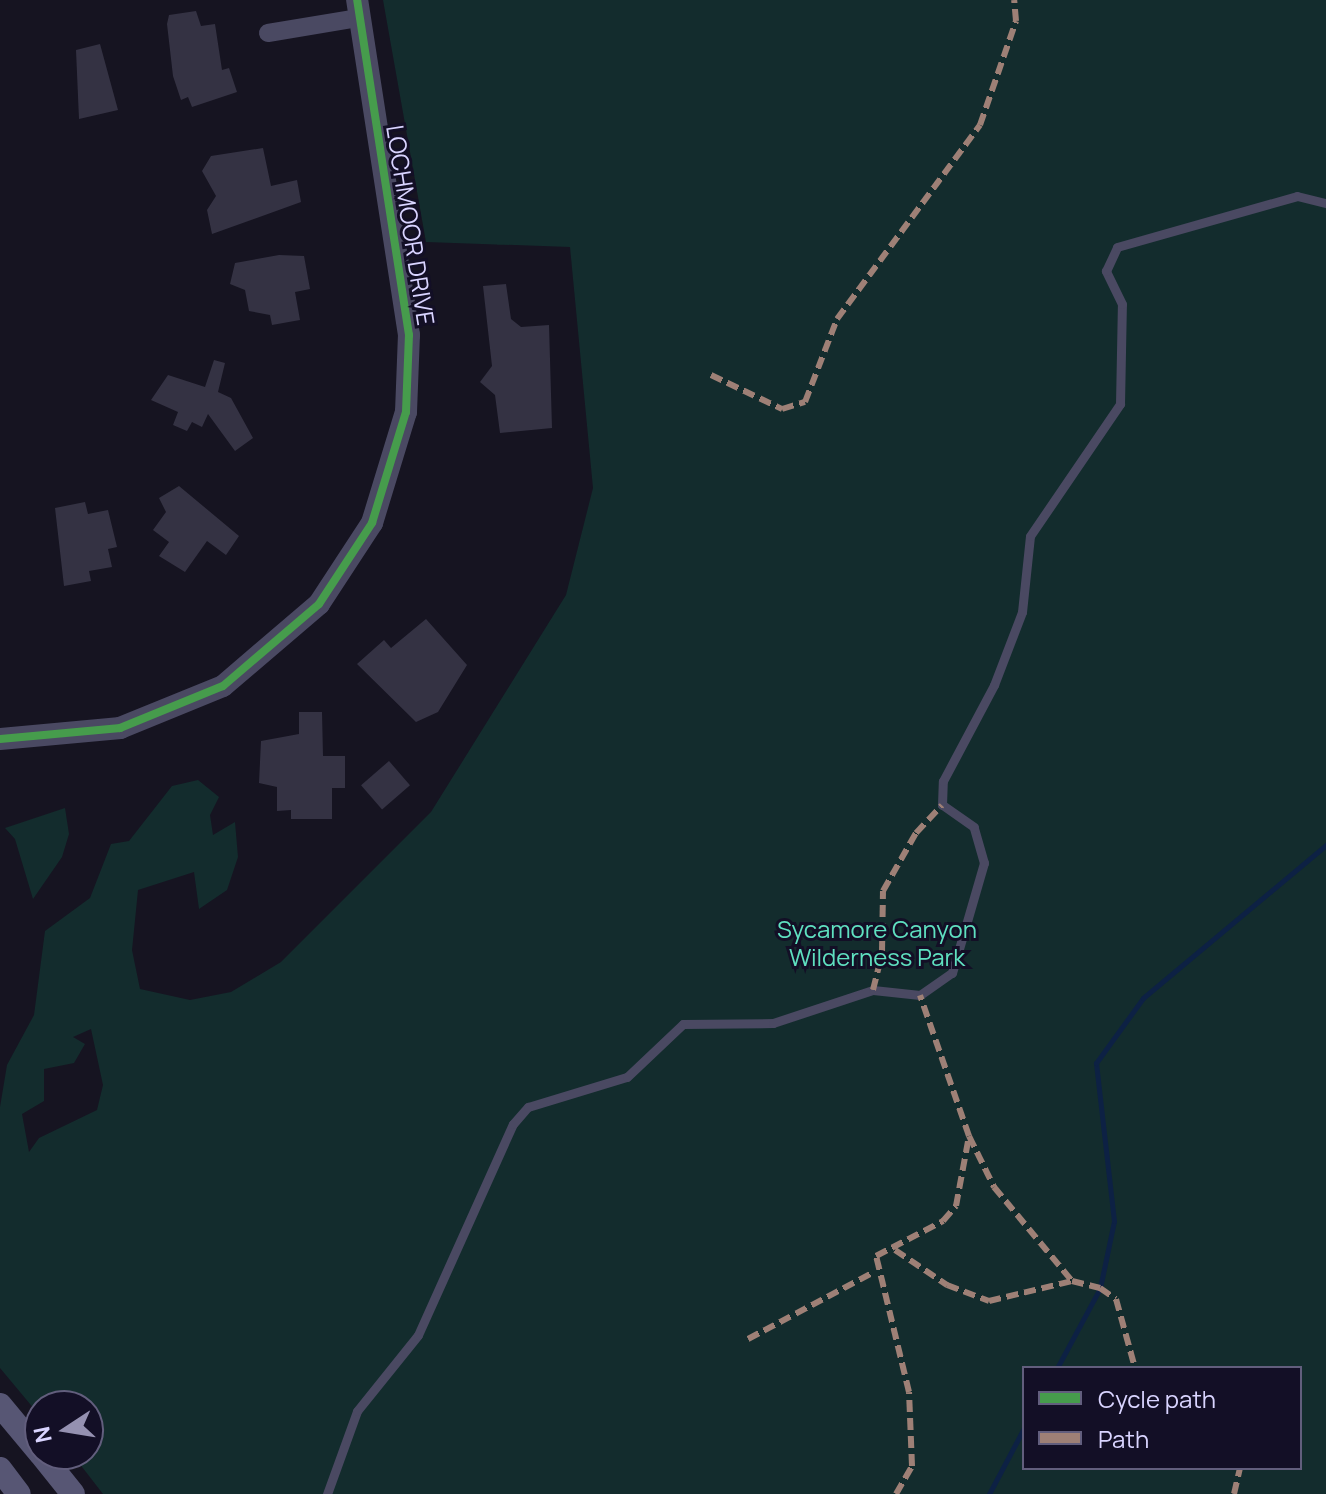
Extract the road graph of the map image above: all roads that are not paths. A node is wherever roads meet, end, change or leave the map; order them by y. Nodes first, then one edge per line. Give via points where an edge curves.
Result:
1 (358, 9) edge
2 (268, 33) dead end
3 (1326, 203) edge
4 (0, 739) edge
5 (0, 1405) edge
6 (24, 1434) edge
7 (0, 1469) edge
8 (53, 1470) edge
9 (19, 1494) edge
10 (73, 1494) edge
11 (327, 1494) edge

1 - 2 street
1 - 4 street, LOCHMOOR DRIVE via 409,335 406,412 372,523 310,613 223,686 120,728
3 - 11 lane via 1297,196 1117,247 1106,271 1122,304 1120,404 1030,536 1022,612 994,685 943,781 942,805 974,827 984,863 952,973 920,995 873,990 773,1023 683,1024 627,1077 528,1107 513,1124 418,1335 357,1411
5 - 6 main road
7 - 9 main road
8 - 10 main road

